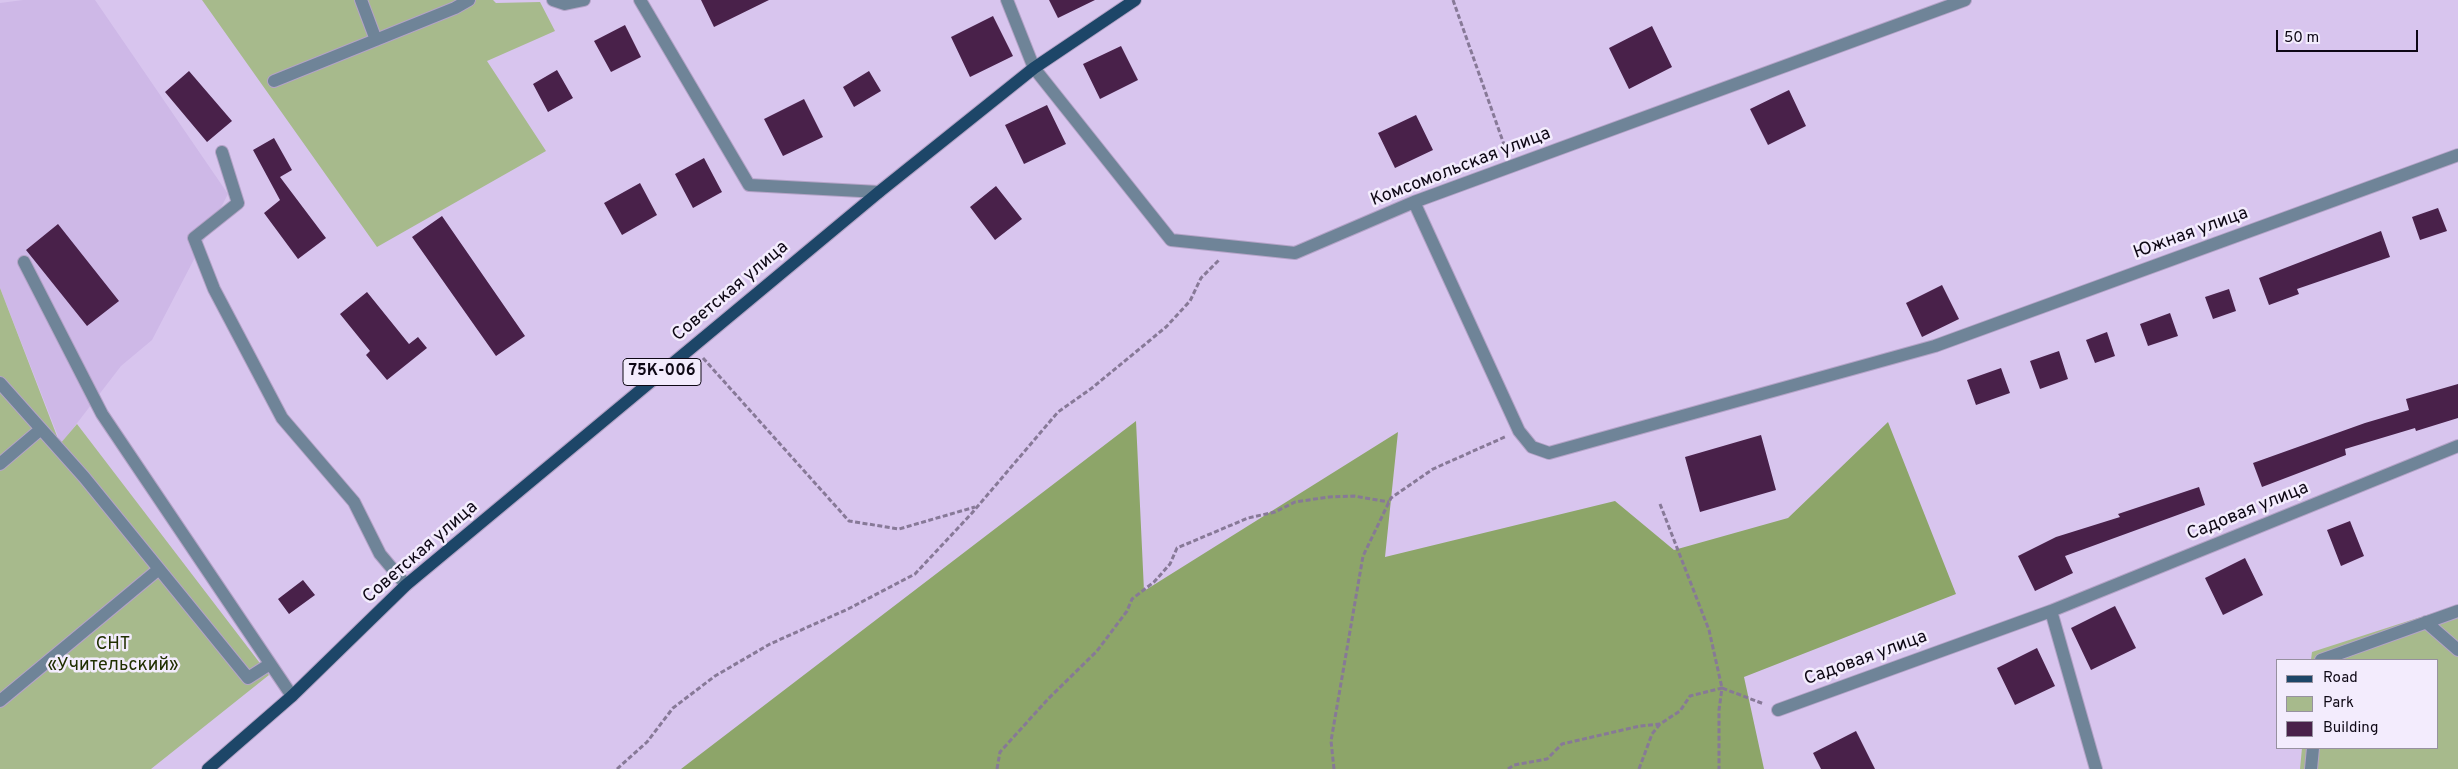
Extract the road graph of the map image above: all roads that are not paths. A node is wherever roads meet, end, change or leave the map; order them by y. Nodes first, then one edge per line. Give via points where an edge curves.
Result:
1 (361, 0) edge
2 (469, 0) edge
3 (553, 0) edge
4 (584, 0) edge
5 (640, 0) edge
6 (1006, 0) edge
7 (1135, 0) edge
8 (1965, 0) edge
9 (376, 40) junction
10 (1034, 68) junction
11 (274, 80) dead end
12 (222, 152) dead end
13 (2458, 155) edge
14 (879, 192) junction
15 (1414, 202) junction
16 (24, 262) dead end
17 (0, 382) edge
18 (41, 429) junction
19 (2458, 446) edge
20 (0, 464) edge
21 (159, 569) junction
22 (406, 585) junction
23 (2051, 611) junction
24 (2458, 611) edge
25 (2426, 622) junction
26 (2458, 650) edge
27 (2324, 659) edge
28 (270, 664) junction
29 (292, 696) junction
30 (0, 701) edge
31 (1778, 710) road end
32 (2313, 749) edge
33 (208, 769) edge
34 (2096, 769) edge
35 (2311, 769) edge

1 - 9 street
2 - 9 street
3 - 4 street via 566,4
5 - 14 street via 749,185
6 - 10 street, Комсомольская улица
7 - 10 main road, Советская улица / 75К-006
8 - 15 street, Комсомольская улица
9 - 11 street
10 - 14 main road, Советская улица / 75К-006
10 - 15 street, Комсомольская улица via 1171,240 1295,253
12 - 22 street via 238,203 194,238 214,289 282,418 354,502 380,554
13 - 15 street, Южная улица via 1935,346 1549,453 1532,447 1519,431
14 - 22 main road, Советская улица / 75К-006
16 - 28 street via 102,414
17 - 18 street
18 - 20 street
18 - 21 street
19 - 23 street, Садовая улица
21 - 28 street via 248,678
21 - 30 street
22 - 29 main road, Советская улица / 75К-006
23 - 31 street, Садовая улица
23 - 34 street
24 - 25 street
25 - 26 street
25 - 27 street
28 - 29 street
29 - 33 main road, Советская улица / 75К-006
32 - 35 street

